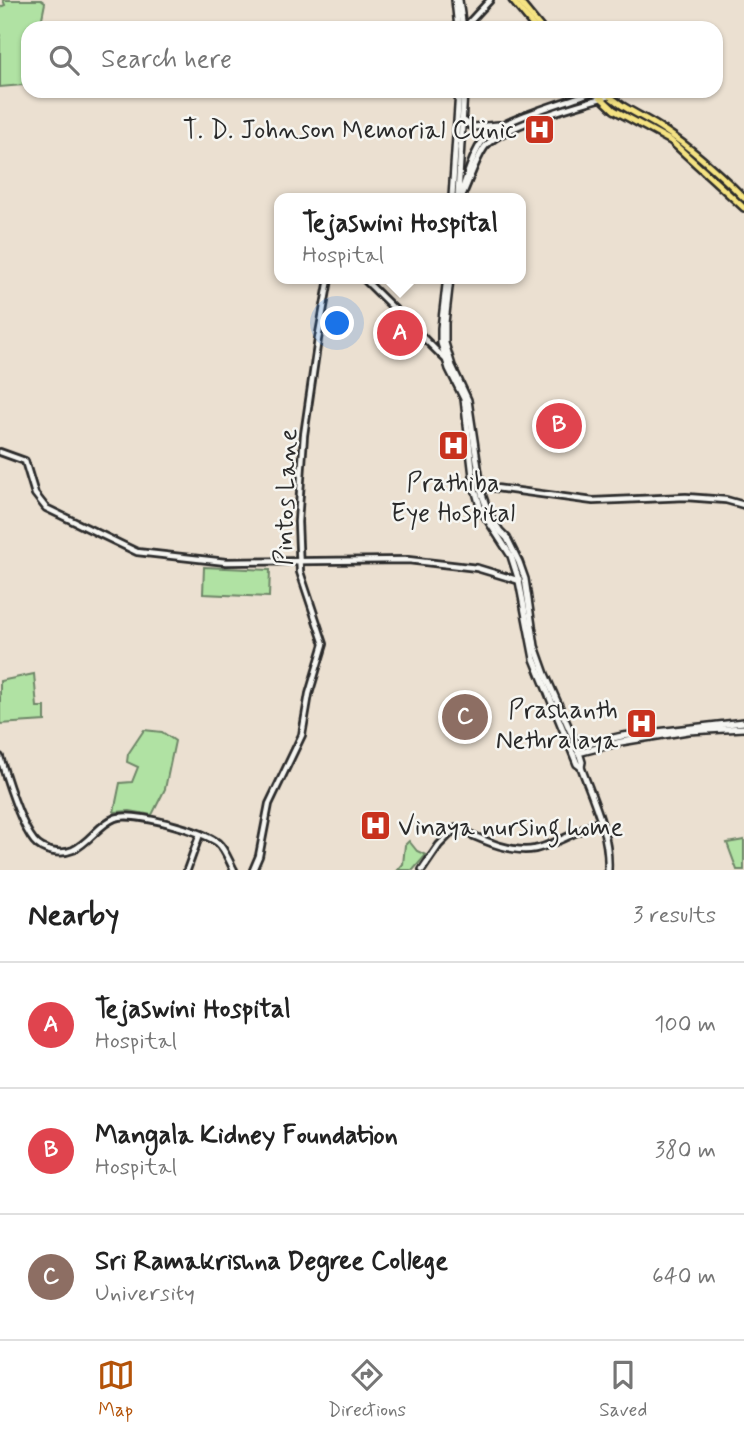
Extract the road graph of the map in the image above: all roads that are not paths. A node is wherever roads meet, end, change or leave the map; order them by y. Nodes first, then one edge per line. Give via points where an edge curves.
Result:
1 (457, 0) edge
2 (490, 0) edge
3 (512, 0) edge
4 (519, 0) edge
5 (461, 21) edge
6 (469, 21) edge
7 (529, 21) edge
8 (536, 21) edge
9 (462, 98) edge
10 (462, 98) edge
11 (578, 98) edge
12 (601, 98) joint
13 (613, 98) edge
14 (464, 121) junction
15 (504, 128) junction
16 (457, 193) edge
17 (457, 193) edge
18 (459, 193) edge
19 (744, 198) edge
20 (744, 208) edge
21 (328, 284) edge
22 (369, 284) edge
23 (448, 284) edge
24 (448, 359) junction
25 (0, 452) edge
26 (477, 485) junction
27 (744, 505) edge
28 (299, 561) junction
29 (522, 580) junction
30 (744, 722) edge
31 (744, 728) edge
32 (576, 750) junction
33 (0, 757) edge
34 (600, 821) junction
35 (200, 834) junction
36 (421, 868) edge
37 (187, 870) edge
38 (234, 870) edge
39 (253, 870) edge
40 (608, 870) edge

1 - 5 main road
2 - 6 street
3 - 7 main road
4 - 8 main road
9 - 14 main road
10 - 16 main road
11 - 15 street
12 - 15 street
12 - 20 main road via 671,141
13 - 19 main road via 665,130
14 - 15 main road via 477,128
14 - 17 main road
15 - 18 street via 489,134 480,146
21 - 28 street, Pintos Lane via 304,435
22 - 24 street
23 - 24 main road via 441,328 441,344
24 - 26 main road via 464,399
25 - 28 street via 25,461 35,494 46,508 138,552 226,562
26 - 27 street via 593,501 686,497
26 - 29 main road via 481,510
28 - 29 street via 408,560
28 - 39 street, Pintos Lane via 324,644 302,735 269,804
29 - 32 main road via 535,646
29 - 32 main road via 541,682
30 - 32 main road via 597,741
31 - 32 main road
32 - 34 main road
33 - 35 street via 34,841 54,852 70,851 109,821 128,815
34 - 36 street via 536,848 520,850 456,828
34 - 40 main road
35 - 37 street
35 - 38 street via 220,845

